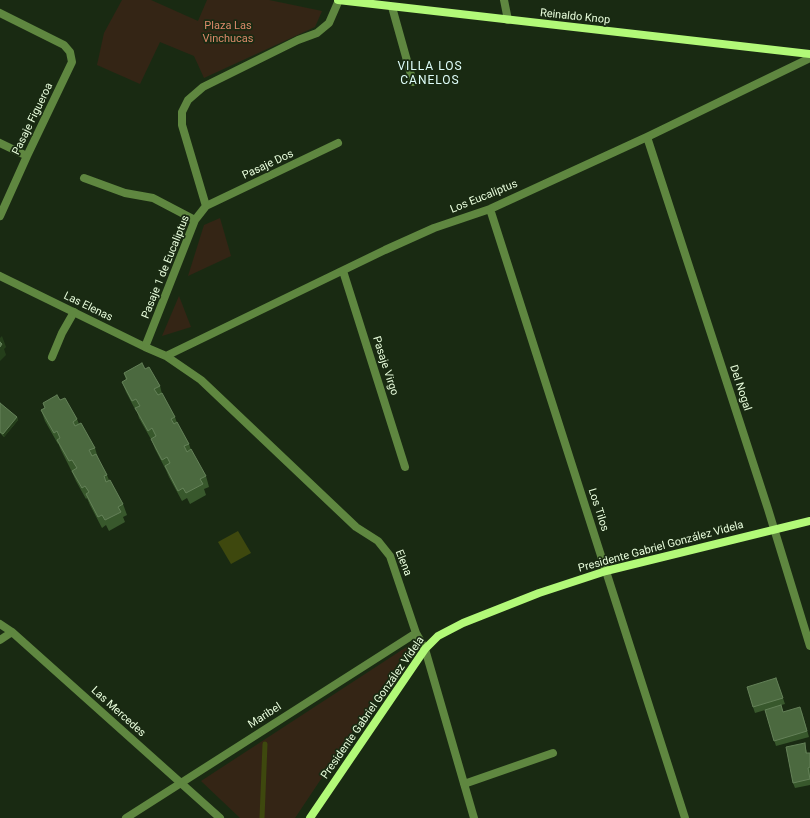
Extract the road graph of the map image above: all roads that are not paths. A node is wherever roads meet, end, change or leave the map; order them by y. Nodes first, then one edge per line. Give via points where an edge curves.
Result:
1 (339, 0) edge
2 (504, 0) edge
3 (397, 5) edge
4 (0, 13) edge
5 (508, 20) junction
6 (810, 54) edge
7 (810, 58) edge
8 (413, 82) dead end
9 (647, 137) junction
10 (0, 143) edge
11 (338, 143) dead end
12 (27, 156) junction
13 (84, 178) dead end
14 (206, 206) junction
15 (490, 208) junction
16 (0, 216) edge
17 (196, 220) junction
18 (343, 271) junction
19 (0, 276) edge
20 (74, 312) junction
21 (145, 347) junction
22 (166, 356) junction
23 (52, 357) dead end
24 (405, 467) dead end
25 (810, 521) edge
26 (774, 530) junction
27 (606, 571) junction
28 (0, 624) edge
29 (12, 632) junction
30 (416, 633) junction
31 (0, 640) edge
32 (810, 646) edge
33 (425, 649) junction
34 (553, 753) dead end
35 (181, 783) junction
36 (464, 784) junction
37 (126, 818) edge
38 (220, 818) edge
39 (310, 818) edge
40 (474, 818) edge
41 (685, 818) edge

1 - 3 main road, Reinaldo Knop
1 - 14 street via 329,23 317,33 203,87 188,100 182,112 182,125
2 - 5 street
3 - 5 main road, Reinaldo Knop
3 - 8 street
4 - 12 street, Pasaje Figueroa via 64,45 70,52 72,62
5 - 6 main road, Reinaldo Knop
7 - 9 street, Los Eucaliptus
9 - 15 street, Los Eucaliptus
9 - 26 street, Del Nogal
10 - 12 street
11 - 14 street, Pasaje Dos
12 - 16 street, Pasaje Figueroa
13 - 17 street via 125,193 153,198
14 - 17 street, Pasaje 1 de Eucaliptus
15 - 18 street, Los Eucaliptus via 434,228
15 - 27 street, Los Tilos
17 - 21 street, Pasaje 1 de Eucaliptus
18 - 22 street, Los Eucaliptus
18 - 24 street, Pasaje Virgo
19 - 20 street, Las Elenas
20 - 21 street, Las Elenas
20 - 23 street
21 - 22 street, Las Elenas
22 - 30 street, Elena via 201,380 356,527 378,541 390,556
25 - 26 main road, Presidente Gabriel González Videla
26 - 27 main road, Presidente Gabriel González Videla
26 - 32 street, Del Nogal
27 - 33 main road, Presidente Gabriel González Videla via 463,623 438,636
27 - 41 street, Los Tilos
28 - 29 street, Las Mercedes
29 - 31 street
29 - 35 street, Las Mercedes
30 - 33 street, Elena
30 - 35 street, Maribel
33 - 36 street, Elena
33 - 39 main road, Presidente Gabriel González Videla
34 - 36 street
35 - 37 street, Maribel
35 - 38 street, Las Mercedes
36 - 40 street, Elena

